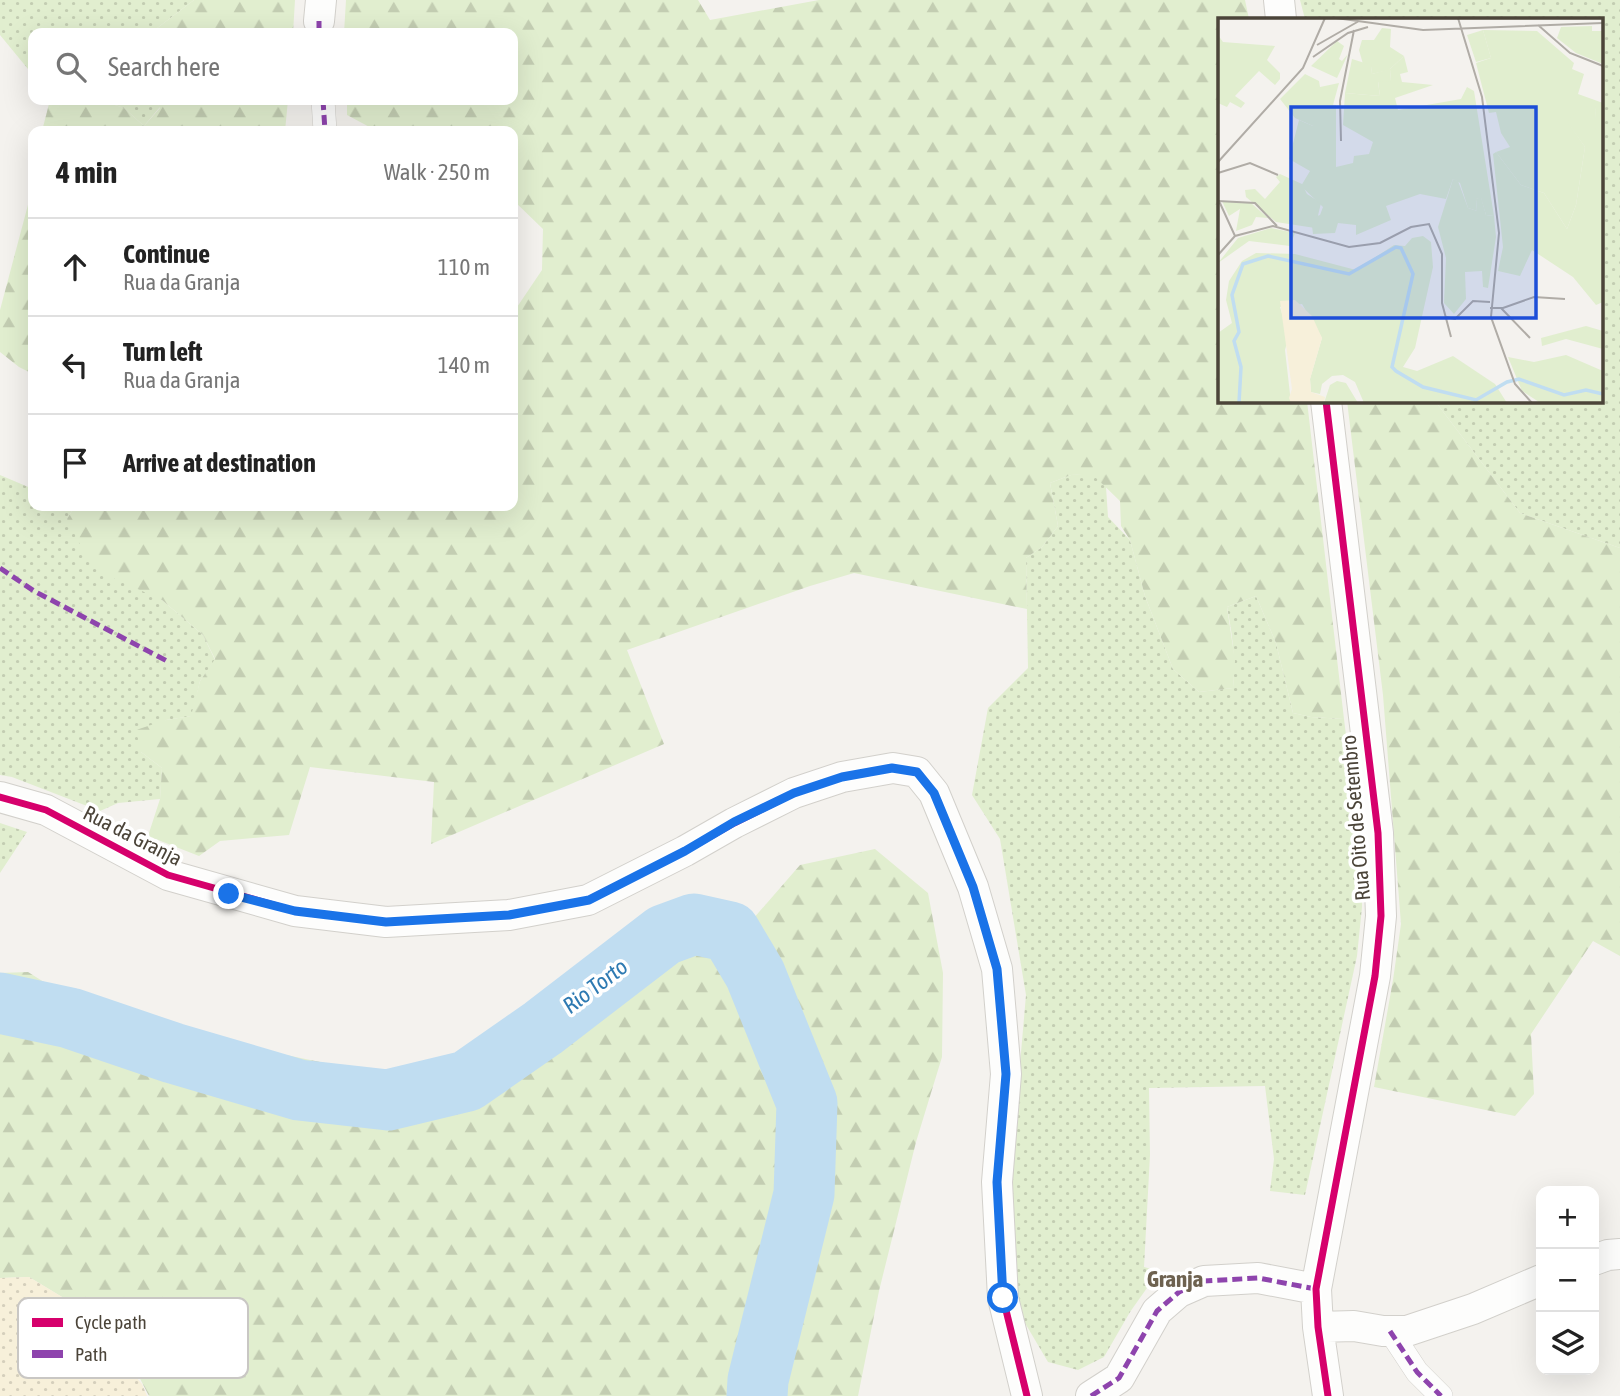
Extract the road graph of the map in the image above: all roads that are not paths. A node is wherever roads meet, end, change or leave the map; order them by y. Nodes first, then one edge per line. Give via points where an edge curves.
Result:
1 (1279, 0) edge
2 (1281, 18) edge
3 (323, 105) edge
4 (325, 126) edge
5 (1326, 402) edge
6 (0, 797) edge
7 (1620, 1254) edge
8 (1599, 1258) edge
9 (1536, 1282) edge
10 (1316, 1289) junction
11 (1318, 1327) junction
12 (1390, 1331) junction
13 (1031, 1394) edge
14 (1091, 1396) edge
15 (1328, 1396) edge
16 (1441, 1396) edge

1 - 2 street
3 - 4 street
5 - 10 street, Rua Oito de Setembro via 1378,833 1381,916 1375,976
6 - 13 street, Rua da Granja via 46,810 168,875 295,911 386,922 509,915 589,900 794,793 842,777 892,768 917,772 934,793 973,887 997,969 1006,1074 997,1182 1003,1298
7 - 8 street
9 - 12 street via 1473,1309 1407,1331
10 - 11 street, Rua Oito de Setembro
10 - 14 street via 1258,1278 1204,1281 1179,1292 1157,1311 1119,1378
11 - 12 street
11 - 15 street, Rua Oito de Setembro
12 - 16 street via 1417,1372

